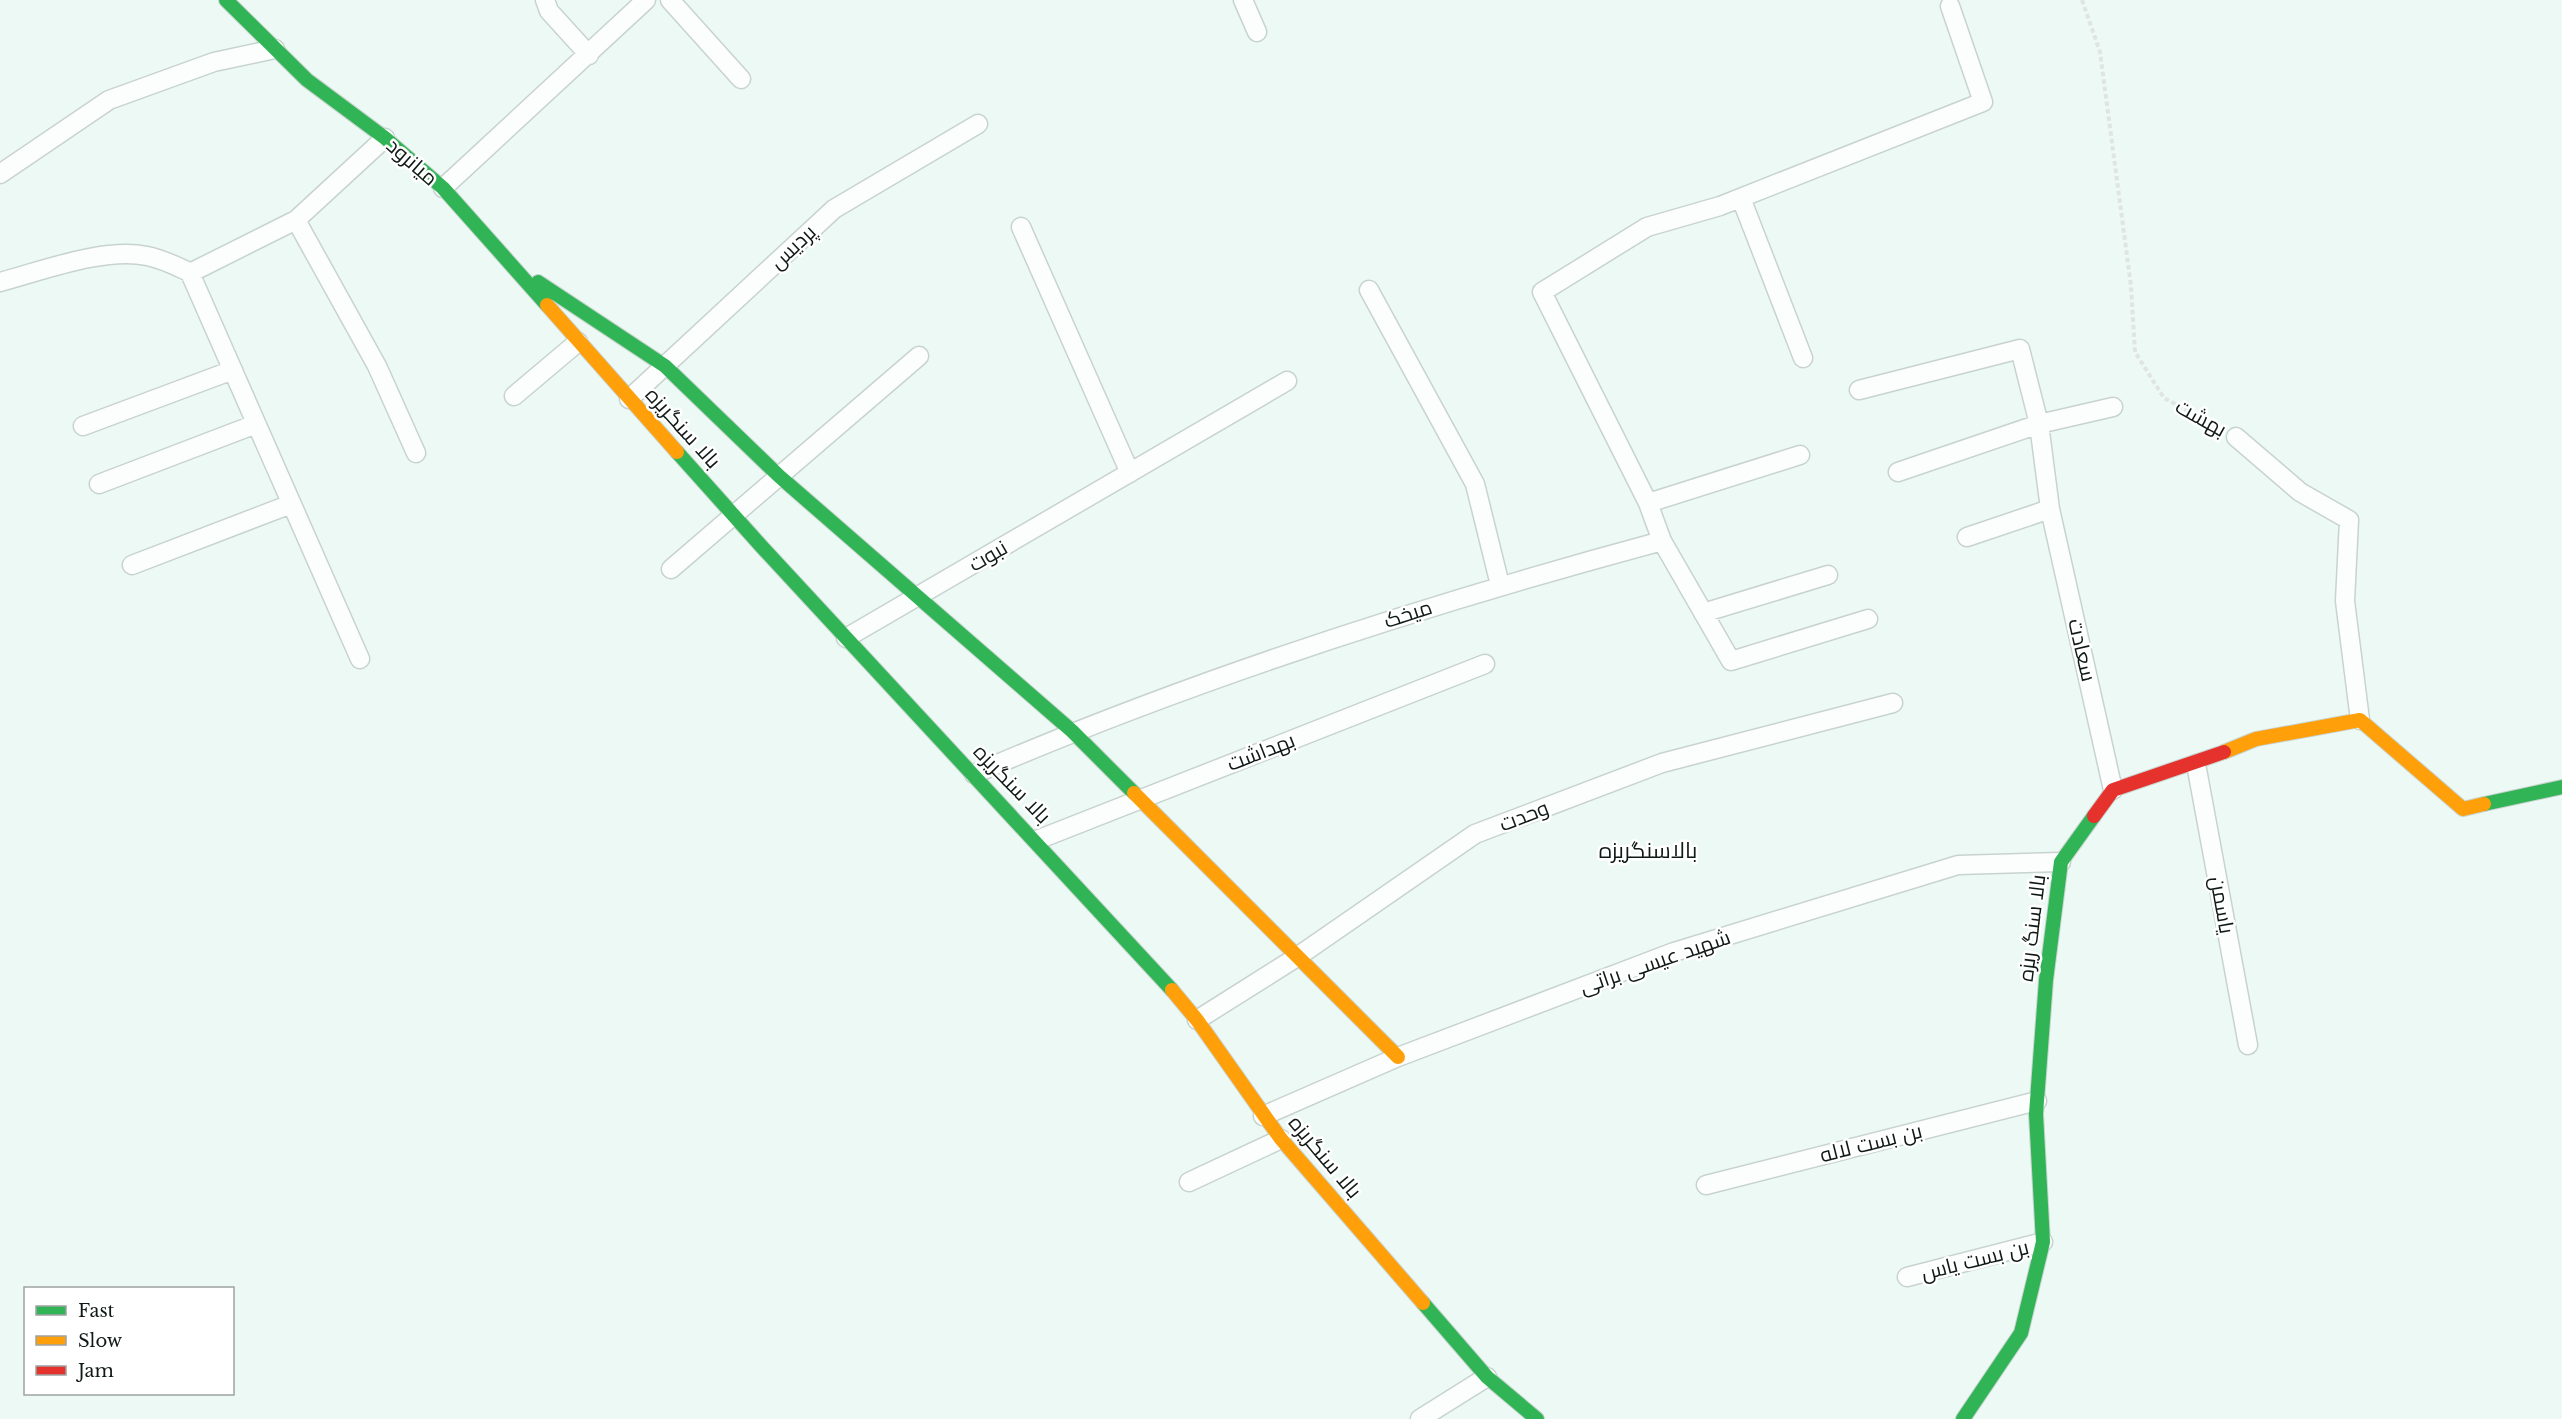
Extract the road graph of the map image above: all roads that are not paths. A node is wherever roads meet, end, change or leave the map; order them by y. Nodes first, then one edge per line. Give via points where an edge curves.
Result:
1 (226, 0) edge
2 (545, 0) edge
3 (670, 0) edge
4 (1243, 0) edge
5 (644, 1) edge
6 (1950, 6) dead end
7 (1257, 32) dead end
8 (275, 49) junction
9 (589, 56) junction
10 (741, 79) dead end
11 (978, 124) dead end
12 (385, 138) junction
13 (0, 174) edge
14 (443, 188) junction
15 (1741, 198) junction
16 (296, 220) junction
17 (1021, 227) dead end
18 (511, 264) junction
19 (191, 273) junction
20 (0, 282) edge
21 (1369, 290) dead end
22 (578, 342) junction
23 (919, 356) dead end
24 (1803, 358) dead end
25 (665, 366) junction
26 (233, 370) junction
27 (1287, 381) dead end
28 (1858, 390) dead end
29 (514, 396) dead end
30 (629, 399) junction
31 (2113, 407) dead end
32 (256, 424) junction
33 (2039, 424) junction
34 (83, 426) dead end
35 (2236, 437) road end
36 (416, 453) dead end
37 (1800, 455) dead end
38 (1898, 472) dead end
39 (1130, 473) junction
40 (779, 476) junction
41 (99, 484) dead end
42 (1648, 503) junction
43 (291, 504) junction
44 (2050, 509) junction
45 (733, 515) junction
46 (1966, 537) dead end
47 (1662, 541) junction
48 (132, 565) dead end
49 (671, 569) dead end
50 (1828, 575) dead end
51 (1500, 585) junction
52 (916, 597) junction
53 (1703, 613) junction
54 (1868, 619) dead end
55 (846, 638) junction
56 (360, 659) dead end
57 (1485, 664) dead end
58 (1893, 703) dead end
59 (2360, 720) junction
60 (1072, 731) junction
61 (2196, 764) junction
62 (974, 774) junction
63 (2562, 787) edge
64 (2113, 790) junction
65 (1141, 799) junction
66 (1037, 840) junction
67 (2061, 862) junction
68 (1297, 957) junction
69 (1197, 1020) junction
70 (2248, 1045) dead end
71 (1398, 1057) junction
72 (2037, 1101) junction
73 (1263, 1116) junction
74 (1281, 1139) junction
75 (1188, 1182) dead end
76 (1706, 1185) dead end
77 (2043, 1242) junction
78 (1907, 1277) dead end
79 (1487, 1377) junction
80 (1420, 1419) edge
81 (1537, 1419) edge
82 (1963, 1419) edge

1 - 8 street, میانرود
2 - 9 street via 549,11
3 - 10 street
4 - 7 street
5 - 9 street, میانرود
6 - 15 street via 1983,102
8 - 12 street, میانرود via 306,80
8 - 13 street via 214,62 109,100
9 - 14 street, میانرود
11 - 25 street, پردیس via 834,209
12 - 14 street, میانرود
12 - 16 street
14 - 18 street, بالا سنگریزه
15 - 24 street
15 - 42 street via 1647,226 1542,291
16 - 19 street
16 - 36 street via 377,366
17 - 39 street
18 - 22 street, بالا سنگریزه
18 - 25 street
19 - 20 street via 145,255 122,255
19 - 26 street
21 - 51 street via 1475,484
22 - 29 street
22 - 30 street, بالا سنگریزه
23 - 40 street
25 - 30 street, پردیس
25 - 40 street
26 - 32 street
26 - 34 street
27 - 39 street, نبوت
28 - 33 street, سعادت via 2020,349
30 - 45 street, بالا سنگریزه
31 - 33 street
32 - 41 street
32 - 43 street
33 - 38 street
33 - 44 street, سعادت
35 - 59 street, بهشت via 2300,492 2349,520 2345,601
37 - 42 street
39 - 52 street, نبوت
40 - 45 street
40 - 52 street
42 - 47 street
43 - 48 street
43 - 56 street
44 - 46 street
44 - 64 street, سعادت
45 - 49 street
45 - 55 street, بالا سنگریزه
47 - 51 street, میخک
47 - 53 street
50 - 53 street
51 - 60 street, میخک via 1279,656
52 - 55 street, نبوت
52 - 60 street
53 - 54 street via 1731,661
55 - 62 street, بالا سنگریزه
57 - 65 street, بهداشت
58 - 68 street, وحدت via 1662,763 1475,834
59 - 61 street via 2256,739
59 - 63 street via 2463,809
60 - 62 street, میخک
60 - 65 street
61 - 64 street
61 - 70 street, یاسمن
62 - 66 street, بالا سنگریزه
64 - 67 street, بالا سنگ ریزه
65 - 66 street, بهداشت
65 - 68 street
66 - 69 street, بالا سنگریزه
67 - 71 street, شهید عیسی براتی via 1958,865 1674,952
67 - 72 street, بالا سنگ ریزه via 2046,980
68 - 69 street, وحدت
68 - 71 street
69 - 73 street, بالا سنگریزه
71 - 73 street, شهید عیسی براتی
72 - 76 street, بن بست لاله
72 - 77 street, بالا سنگ ریزه
73 - 74 street, بالا سنگریزه
74 - 75 street
74 - 79 street, بالا سنگریزه
77 - 78 street, بن بست یاس
77 - 82 street, بالا سنگ ریزه via 2021,1333
79 - 80 street
79 - 81 street, بالا سنگریزه

